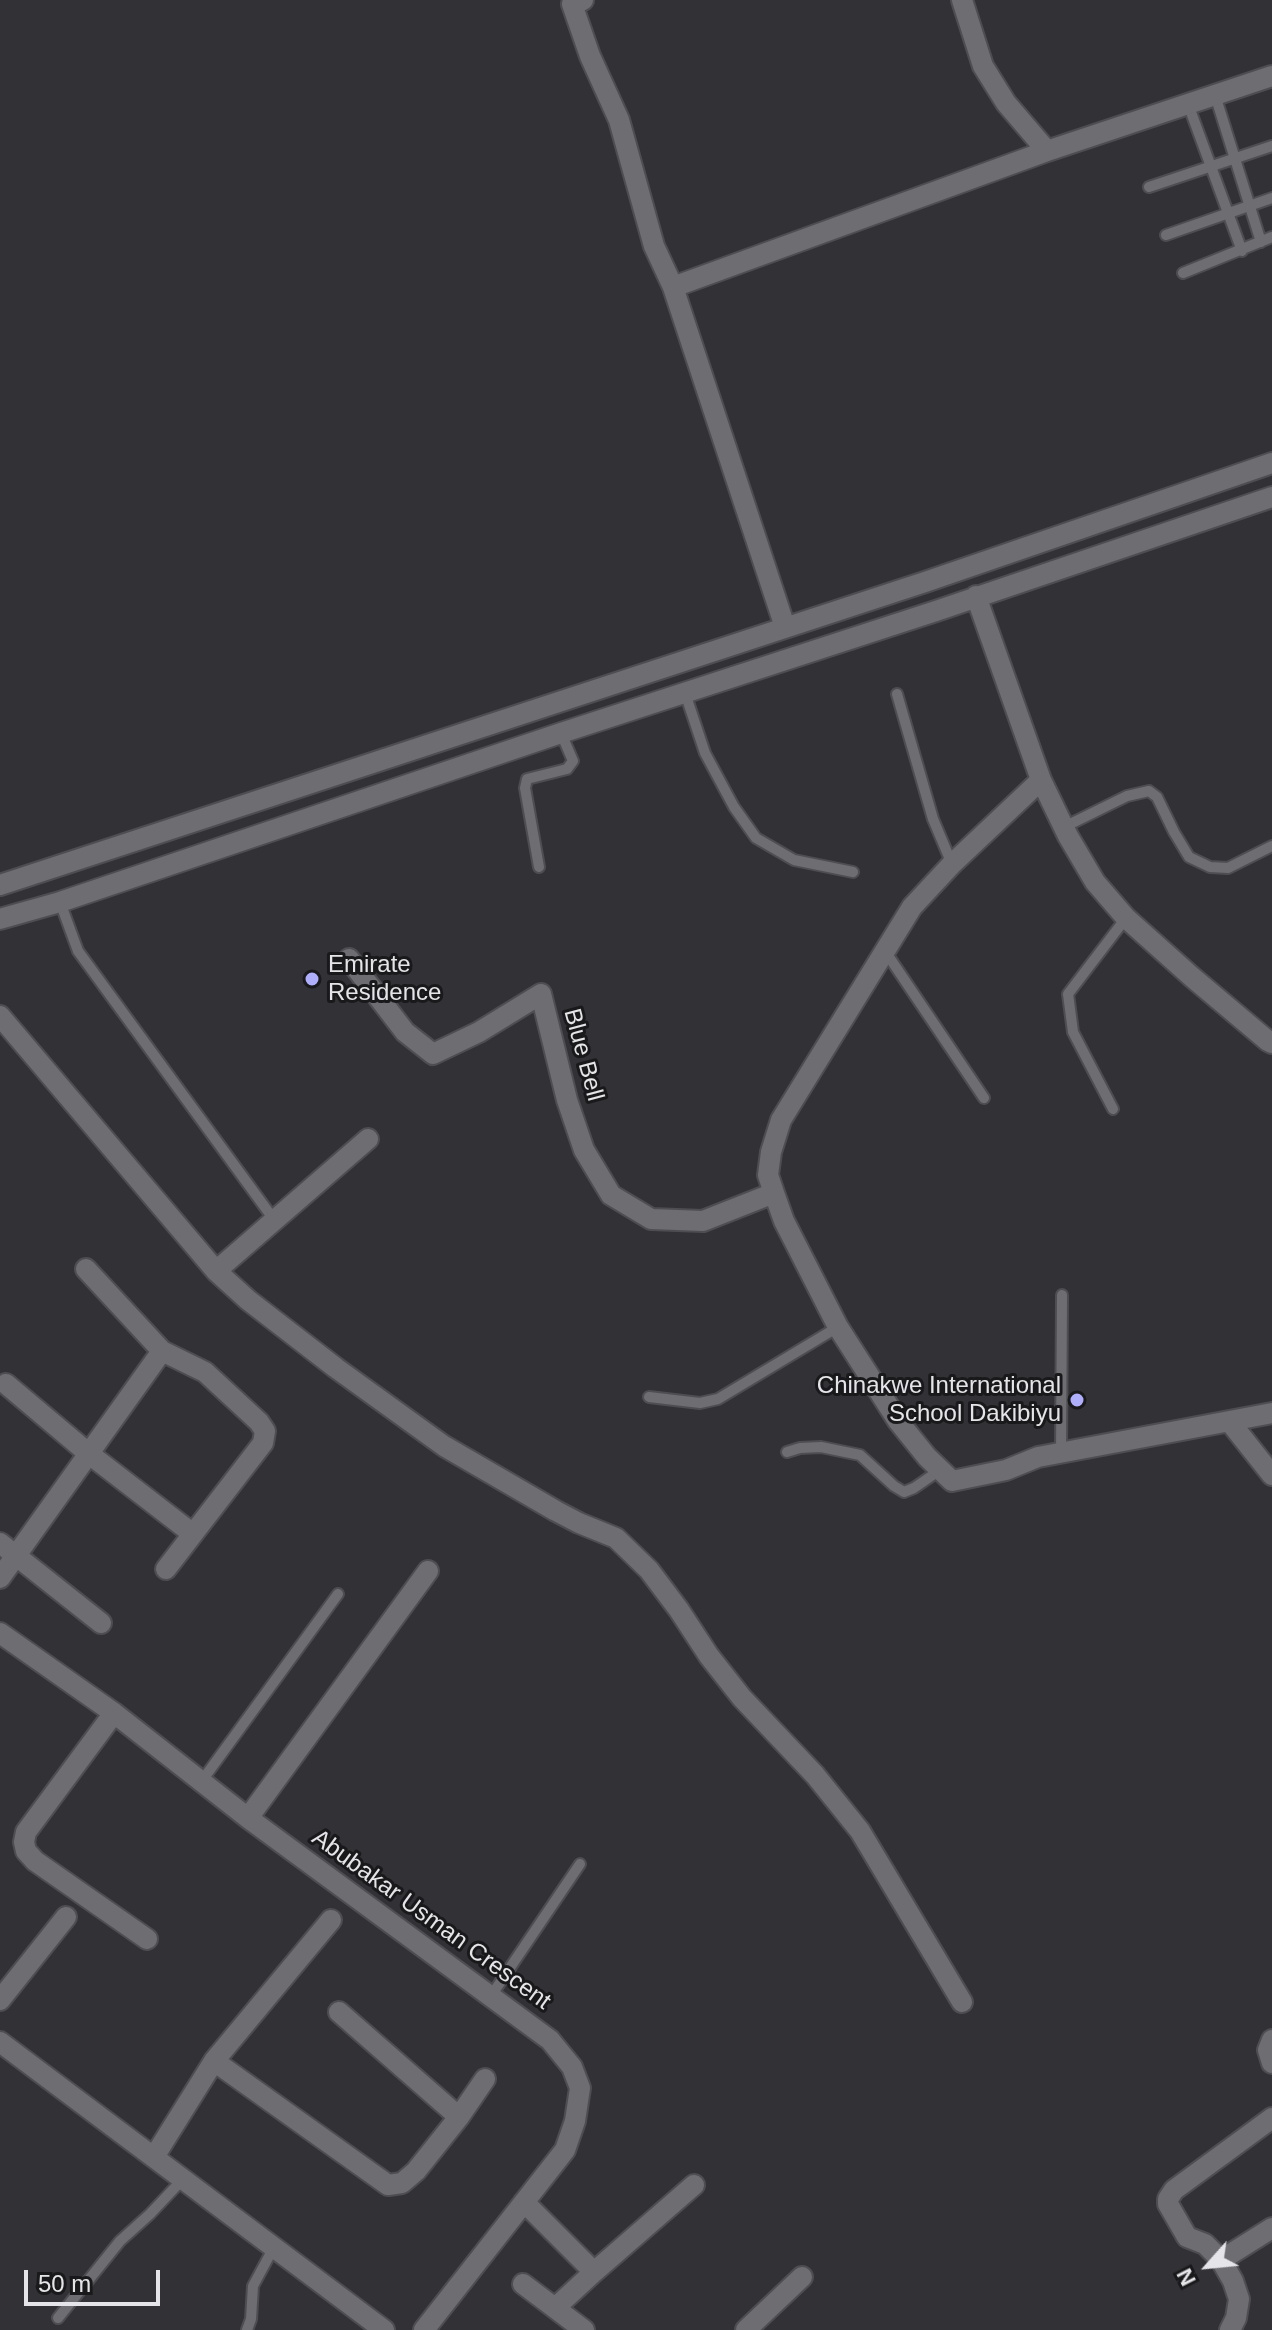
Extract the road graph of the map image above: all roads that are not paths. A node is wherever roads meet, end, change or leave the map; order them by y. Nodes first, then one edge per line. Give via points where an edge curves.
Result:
1 (962, 0) edge
2 (575, 1) edge
3 (1272, 76) edge
4 (1215, 95) junction
5 (1188, 104) junction
6 (1272, 146) edge
7 (1047, 151) junction
8 (1235, 159) junction
9 (1211, 166) junction
10 (1149, 187) dead end
11 (1272, 198) edge
12 (1250, 207) junction
13 (1229, 213) junction
14 (1166, 235) dead end
15 (1267, 239) edge
16 (1242, 251) junction
17 (1183, 273) dead end
18 (673, 287) junction
19 (1272, 463) edge
20 (1272, 497) edge
21 (925, 582) junction
22 (976, 596) junction
23 (936, 611) junction
24 (785, 627) junction
25 (685, 693) junction
26 (897, 694) dead end
27 (561, 733) junction
28 (1041, 780) junction
29 (1064, 827) junction
30 (1272, 846) edge
31 (952, 864) junction
32 (539, 867) dead end
33 (853, 872) dead end
34 (0, 885) edge
35 (60, 902) junction
36 (1126, 918) junction
37 (0, 919) edge
38 (885, 951) junction
39 (349, 959) dead end
40 (0, 1016) edge
41 (1272, 1043) edge
42 (984, 1098) dead end
43 (1113, 1109) dead end
44 (368, 1139) dead end
45 (774, 1193) junction
46 (275, 1221) junction
47 (86, 1269) dead end
48 (216, 1271) junction
49 (1062, 1295) dead end
50 (838, 1327) junction
51 (162, 1351) junction
52 (6, 1384) dead end
53 (649, 1397) dead end
54 (1272, 1413) edge
55 (1230, 1422) junction
56 (787, 1452) dead end
57 (88, 1453) junction
58 (1061, 1453) junction
59 (940, 1470) junction
60 (1272, 1475) edge
61 (193, 1534) junction
62 (8, 1550) edge
63 (166, 1569) dead end
64 (428, 1571) dead end
65 (0, 1578) edge
66 (338, 1594) dead end
67 (101, 1623) dead end
68 (0, 1633) edge
69 (114, 1713) junction
70 (201, 1782) junction
71 (248, 1818) junction
72 (580, 1864) dead end
73 (66, 1917) dead end
74 (331, 1920) dead end
75 (147, 1939) dead end
76 (491, 1996) junction
77 (0, 2000) edge
78 (962, 2002) dead end
79 (339, 2012) dead end
80 (1272, 2040) edge
81 (0, 2044) edge
82 (214, 2061) junction
83 (1272, 2063) edge
84 (485, 2079) dead end
85 (459, 2117) junction
86 (1272, 2118) edge
87 (154, 2157) junction
88 (183, 2179) junction
89 (694, 2185) dead end
90 (524, 2202) junction
91 (1272, 2228) edge
92 (274, 2247) junction
93 (1221, 2260) junction
94 (594, 2272) junction
95 (802, 2277) dead end
96 (523, 2284) dead end
97 (555, 2308) junction
98 (58, 2318) dead end
99 (247, 2330) edge
100 (384, 2330) edge
101 (424, 2330) edge
102 (584, 2330) edge
103 (746, 2330) edge
104 (1230, 2330) edge

1 - 7 street via 983,66
2 - 18 street via 590,56 619,120 654,246
3 - 4 street
4 - 5 street
4 - 8 lane
5 - 7 street
5 - 9 lane
6 - 8 lane
7 - 18 street
8 - 9 lane
8 - 12 lane
9 - 10 lane
9 - 13 lane
11 - 12 lane
12 - 13 lane
12 - 15 lane
13 - 14 lane
13 - 16 lane
15 - 16 lane
16 - 17 lane
18 - 24 street
19 - 21 street
20 - 22 street
21 - 23 street
21 - 24 street
22 - 23 street
22 - 28 street
23 - 25 street
24 - 34 street
25 - 27 street
25 - 33 lane via 705,753 756,838 794,860
26 - 31 lane via 933,819
27 - 32 lane via 573,761 567,769 527,779 525,788
27 - 35 street
28 - 29 street
28 - 31 street
29 - 30 lane via 1149,791 1189,857 1210,867 1228,868
29 - 36 street via 1095,882
31 - 38 street via 912,907
35 - 37 street
35 - 46 lane via 78,951
36 - 41 street
36 - 43 lane via 1068,994 1073,1032
38 - 42 lane
38 - 45 street via 781,1120 768,1175
39 - 45 street, Blue Bell via 405,1032 433,1054 541,994 584,1150 611,1195 651,1219 703,1221
40 - 48 street
44 - 46 street
45 - 50 street
46 - 48 street
47 - 51 street
48 - 78 street via 444,1446 579,1523 616,1538 649,1570 742,1698 860,1831
49 - 58 lane
50 - 53 lane via 718,1399 700,1403
50 - 59 street via 898,1421
51 - 57 street
51 - 61 street via 205,1372 265,1431 263,1443
52 - 57 street
54 - 55 street
55 - 58 street
55 - 60 street
56 - 59 lane via 821,1447 860,1455 904,1492
57 - 61 street
57 - 62 street
58 - 59 street via 952,1481
61 - 63 street
62 - 65 street
62 - 67 street
64 - 71 street
66 - 70 lane
68 - 69 street, Abubakar Usman Crescent
69 - 70 street, Abubakar Usman Crescent
69 - 75 street via 26,1832 24,1842 35,1861
70 - 71 street, Abubakar Usman Crescent
71 - 76 street, Abubakar Usman Crescent
72 - 76 lane
73 - 77 street
74 - 82 street
76 - 90 street, Abubakar Usman Crescent via 550,2040 572,2067 580,2088 565,2150
79 - 85 street
80 - 83 street
81 - 87 street
82 - 85 street via 388,2185 402,2183 416,2171
82 - 87 street
84 - 85 street
86 - 93 street via 1168,2199 1187,2237 1205,2244
87 - 88 street
88 - 92 street
88 - 98 lane via 120,2241
89 - 94 street
90 - 94 street
90 - 101 street, Abubakar Usman Crescent
91 - 93 street
92 - 99 lane via 253,2286
92 - 100 street
93 - 104 street via 1239,2299
94 - 97 street
95 - 103 street
96 - 97 street
97 - 102 street

